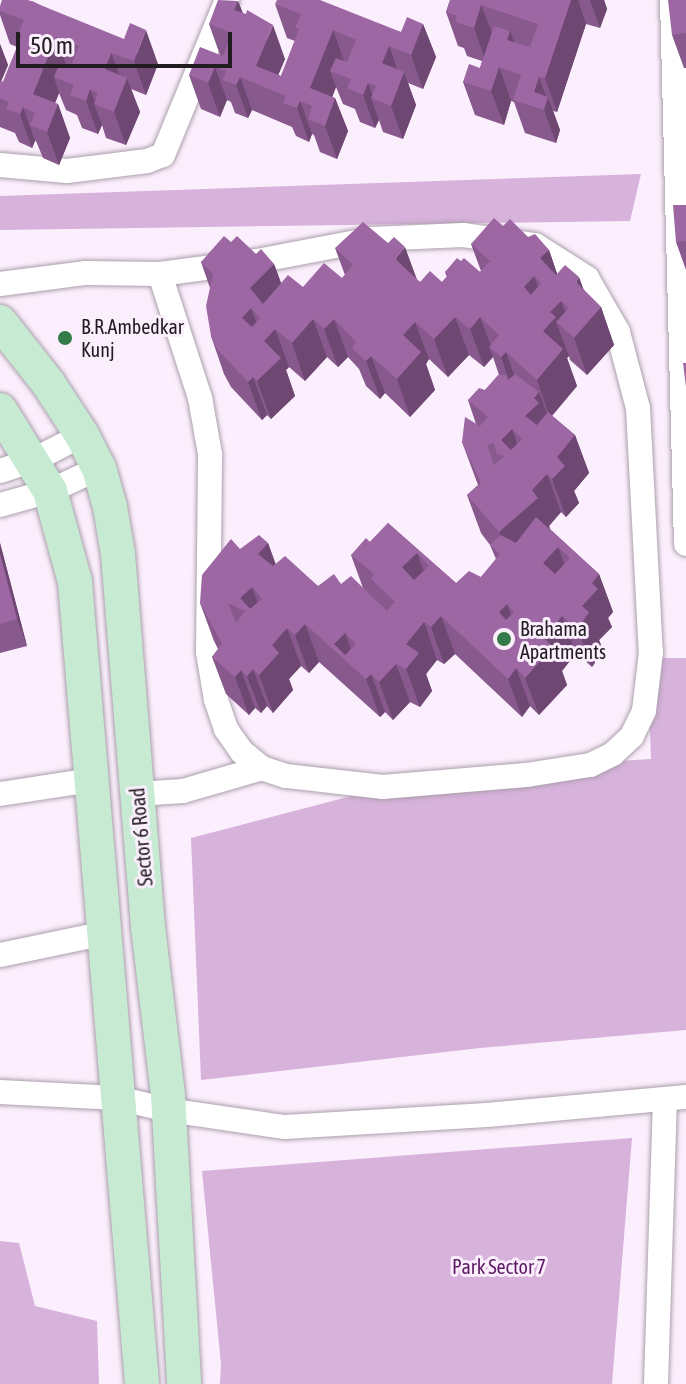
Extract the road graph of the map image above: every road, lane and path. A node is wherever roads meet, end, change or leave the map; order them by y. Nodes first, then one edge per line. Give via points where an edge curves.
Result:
1 (227, 0) edge
2 (672, 0) edge
3 (0, 165) edge
4 (160, 274) junction
5 (0, 284) edge
6 (0, 322) edge
7 (0, 410) edge
8 (82, 435) junction
9 (34, 460) junction
10 (99, 468) junction
11 (0, 471) edge
12 (50, 491) junction
13 (0, 505) edge
14 (686, 544) edge
15 (262, 768) junction
16 (91, 780) junction
17 (0, 794) edge
18 (137, 794) junction
19 (105, 933) junction
20 (0, 955) edge
21 (0, 1092) edge
22 (117, 1098) junction
23 (676, 1099) edge
24 (168, 1110) junction
25 (142, 1384) edge
26 (184, 1384) edge
27 (656, 1384) edge

1 - 3 street via 163,155 67,171
2 - 14 street
4 - 5 street via 86,273
4 - 15 street via 200,398 210,454 208,638 216,700 226,729
4 - 15 street via 372,239 463,235 535,245 587,278 618,332 638,408 651,652 644,711 632,736 613,754 590,765 526,775 383,787 319,781
6 - 8 street, Sector 6 Road
7 - 9 street
8 - 9 street
8 - 10 street, Sector 6 Road
9 - 11 street
9 - 12 street
10 - 12 street
10 - 18 street, Sector 6 Road via 118,554
12 - 13 street
12 - 16 street via 75,582
15 - 18 street via 183,791
16 - 17 street
16 - 19 street
18 - 24 street, Sector 6 Road
19 - 20 street
19 - 22 street
21 - 22 street
22 - 24 street
22 - 25 street
23 - 24 street via 285,1127
23 - 27 street
24 - 26 street, Sector 6 Road

